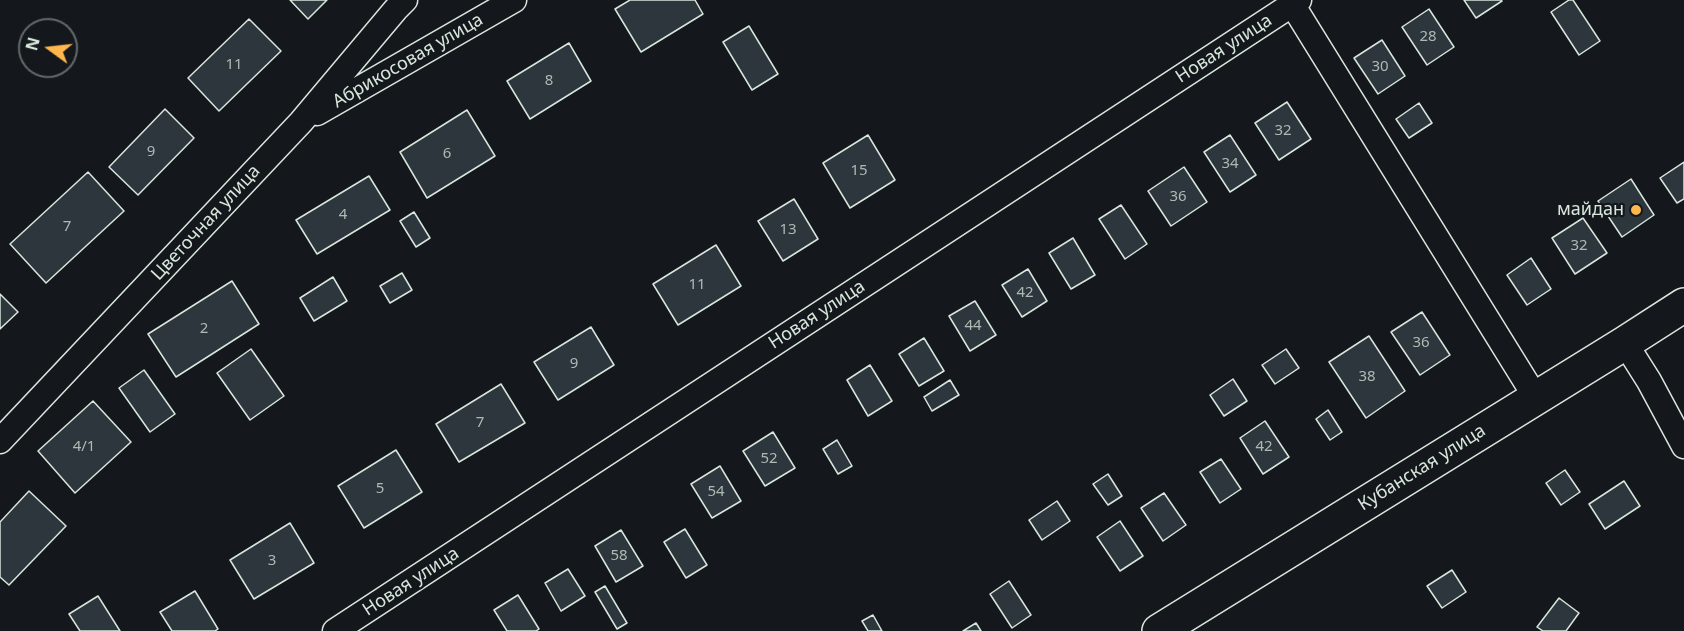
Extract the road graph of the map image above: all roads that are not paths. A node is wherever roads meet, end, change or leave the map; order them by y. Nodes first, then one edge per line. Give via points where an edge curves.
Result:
1 (405, 0) edge
2 (514, 0) edge
3 (1296, 2) edge
4 (302, 122) junction
5 (1684, 305) edge
6 (1625, 344) junction
7 (1536, 398) junction
8 (0, 441) edge
9 (1684, 446) edge
10 (335, 631) edge
11 (1159, 631) edge

1 - 4 street, Цветочная улица
2 - 4 street, Абрикосовая улица
3 - 7 street
3 - 10 street, Новая улица
4 - 8 street, Цветочная улица
5 - 6 main road, Кубанская улица
6 - 7 main road, Кубанская улица
6 - 9 street
7 - 11 main road, Кубанская улица

